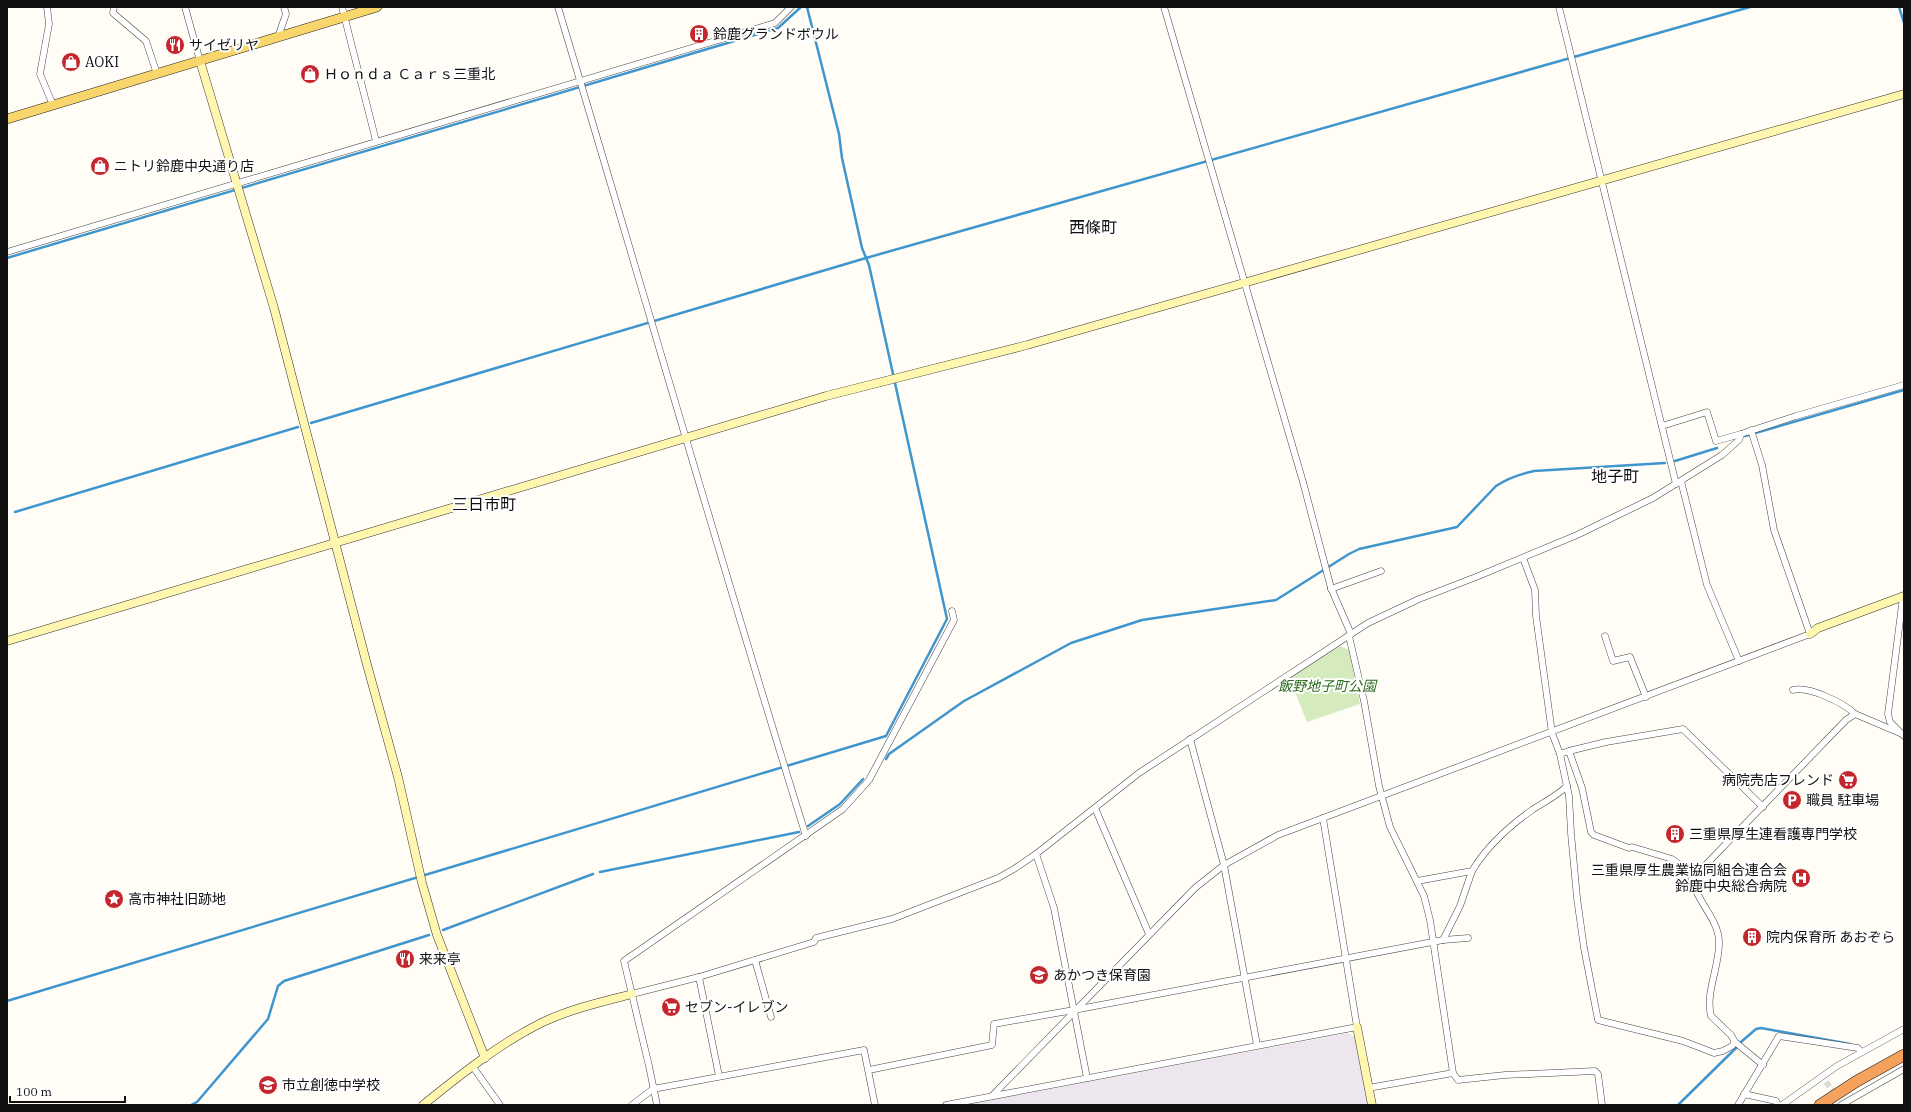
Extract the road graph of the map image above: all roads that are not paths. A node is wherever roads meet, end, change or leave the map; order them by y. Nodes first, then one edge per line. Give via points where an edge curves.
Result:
1 (47, 7) edge
2 (114, 7) edge
3 (185, 7) edge
4 (284, 7) edge
5 (342, 7) edge
6 (377, 7) edge
7 (558, 7) edge
8 (791, 7) edge
9 (1164, 7) edge
10 (1559, 7) edge
11 (345, 17) junction
12 (278, 37) junction
13 (200, 61) junction
14 (157, 74) junction
15 (581, 85) junction
16 (1904, 94) edge
17 (53, 105) junction
18 (7, 119) edge
19 (376, 141) junction
20 (1601, 180) junction
21 (238, 187) junction
22 (7, 252) edge
23 (1245, 282) junction
24 (1904, 384) edge
25 (1662, 426) junction
26 (1752, 431) junction
27 (1741, 434) junction
28 (686, 438) junction
29 (1678, 483) junction
30 (336, 543) junction
31 (1524, 558) junction
32 (1381, 571) dead end
33 (1331, 589) junction
34 (1904, 597) edge
35 (952, 611) dead end
36 (1810, 634) junction
37 (1350, 635) junction
38 (1605, 636) dead end
39 (7, 641) edge
40 (1739, 661) junction
41 (1793, 690) dead end
42 (1646, 697) junction
43 (1855, 714) junction
44 (1552, 733) junction
45 (1902, 734) edge
46 (1190, 739) junction
47 (1569, 751) junction
48 (1560, 754) junction
49 (1567, 786) junction
50 (1382, 796) junction
51 (1763, 807) junction
52 (1095, 808) junction
53 (1323, 818) junction
54 (806, 836) junction
55 (1036, 854) junction
56 (1224, 865) junction
57 (1472, 871) junction
58 (1695, 876) junction
59 (1417, 881) junction
60 (1149, 934) junction
61 (1468, 938) dead end
62 (1444, 940) junction
63 (1434, 943) junction
64 (1347, 959) junction
65 (755, 960) junction
66 (699, 977) junction
67 (1244, 978) junction
68 (632, 994) junction
69 (1074, 1010) junction
70 (771, 1017) dead end
71 (1357, 1027) junction
72 (1904, 1029) edge
73 (1735, 1042) junction
74 (1257, 1045) junction
75 (1861, 1052) junction
76 (1904, 1055) edge
77 (486, 1058) junction
78 (1762, 1064) junction
79 (473, 1067) junction
80 (1904, 1069) edge
81 (868, 1070) junction
82 (1453, 1073) junction
83 (719, 1076) junction
84 (1822, 1076) junction
85 (1088, 1078) junction
86 (1826, 1082) tunnel mouth
87 (1368, 1088) junction
88 (653, 1089) junction
89 (1744, 1094) junction
90 (992, 1096) junction
91 (428, 1103) edge
92 (1841, 1103) edge
93 (500, 1105) edge
94 (632, 1105) edge
95 (656, 1105) edge
96 (875, 1105) edge
97 (946, 1105) edge
98 (1372, 1105) edge
99 (1602, 1105) edge
100 (1738, 1105) edge
101 (1778, 1105) edge
102 (1782, 1105) edge
103 (1820, 1105) edge

1 - 17 street via 49,24 40,74
2 - 14 street via 113,13 146,41
3 - 13 street
4 - 12 street via 286,14
5 - 11 street
6 - 11 main road
7 - 15 street
8 - 15 street via 775,23
9 - 23 street
10 - 20 street
11 - 12 main road
11 - 19 street
12 - 13 main road
13 - 14 main road
13 - 21 street
14 - 17 main road
15 - 19 street
15 - 28 street
16 - 20 street
17 - 18 main road
19 - 21 street
20 - 23 street
20 - 25 street
21 - 22 street
21 - 30 street via 274,308
23 - 28 street via 1027,345 826,396
23 - 33 street
24 - 26 street
25 - 27 street via 1707,412 1716,441
25 - 29 street
26 - 27 street
26 - 36 street via 1762,465 1774,530
27 - 29 street via 1739,440 1722,455
28 - 30 street
28 - 54 street
29 - 31 street via 1575,536
29 - 40 street via 1707,585
30 - 39 street
30 - 77 street via 398,776 437,936
31 - 37 street via 1402,606
31 - 44 street via 1535,590 1536,616
32 - 33 street
33 - 37 street
34 - 36 street via 1818,628
34 - 45 street via 1888,714 1890,722
35 - 54 street via 954,620 869,780 843,809
36 - 40 street
37 - 46 street
37 - 50 street
38 - 42 street via 1613,661 1630,657
40 - 42 street
41 - 43 street via 1823,695
42 - 44 street
43 - 45 street
43 - 51 street via 1846,720
44 - 48 street
44 - 50 street
46 - 52 street
46 - 56 street
47 - 48 street
47 - 51 street via 1606,742 1683,730
47 - 58 street via 1582,788 1591,832 1594,835 1629,848 1672,859
48 - 49 street
49 - 57 street via 1498,838 1482,855
49 - 73 street via 1577,898 1598,1020 1683,1041 1714,1053 1723,1051
50 - 53 street
50 - 59 street via 1390,827
51 - 58 street
52 - 55 street
52 - 60 street
53 - 56 street via 1278,835
53 - 64 street
54 - 68 street via 624,961
55 - 65 street via 998,878 892,919 816,938 814,942
55 - 69 street via 1054,908
56 - 60 street via 1200,883
56 - 67 street
57 - 59 street
57 - 62 street via 1460,906
58 - 73 street via 1692,879 1693,884 1716,927 1719,940 1709,1002 1710,1012 1714,1021 1731,1035
59 - 63 street via 1424,896
60 - 69 street
61 - 62 street
62 - 63 street
63 - 64 street
63 - 82 street
64 - 67 street
64 - 71 street
65 - 66 street
65 - 70 street
66 - 68 street
66 - 83 street
67 - 69 street
67 - 74 street
68 - 77 street via 549,1020 510,1040
68 - 88 street
69 - 81 street via 994,1024 992,1045
69 - 85 street
69 - 90 street
71 - 74 street
71 - 87 street
72 - 75 street
73 - 78 street
74 - 85 street
75 - 78 street via 1858,1048 1779,1036
75 - 84 street
76 - 103 highway
77 - 79 street
78 - 89 street
79 - 91 street
79 - 93 street
80 - 92 street
81 - 83 street via 864,1050
81 - 96 street
82 - 87 street
82 - 99 street via 1458,1080 1595,1071 1598,1074
83 - 88 street
84 - 86 street
84 - 102 street
85 - 90 street
87 - 98 street
88 - 94 street
88 - 95 street
89 - 100 street
89 - 101 street via 1776,1101
90 - 97 street

